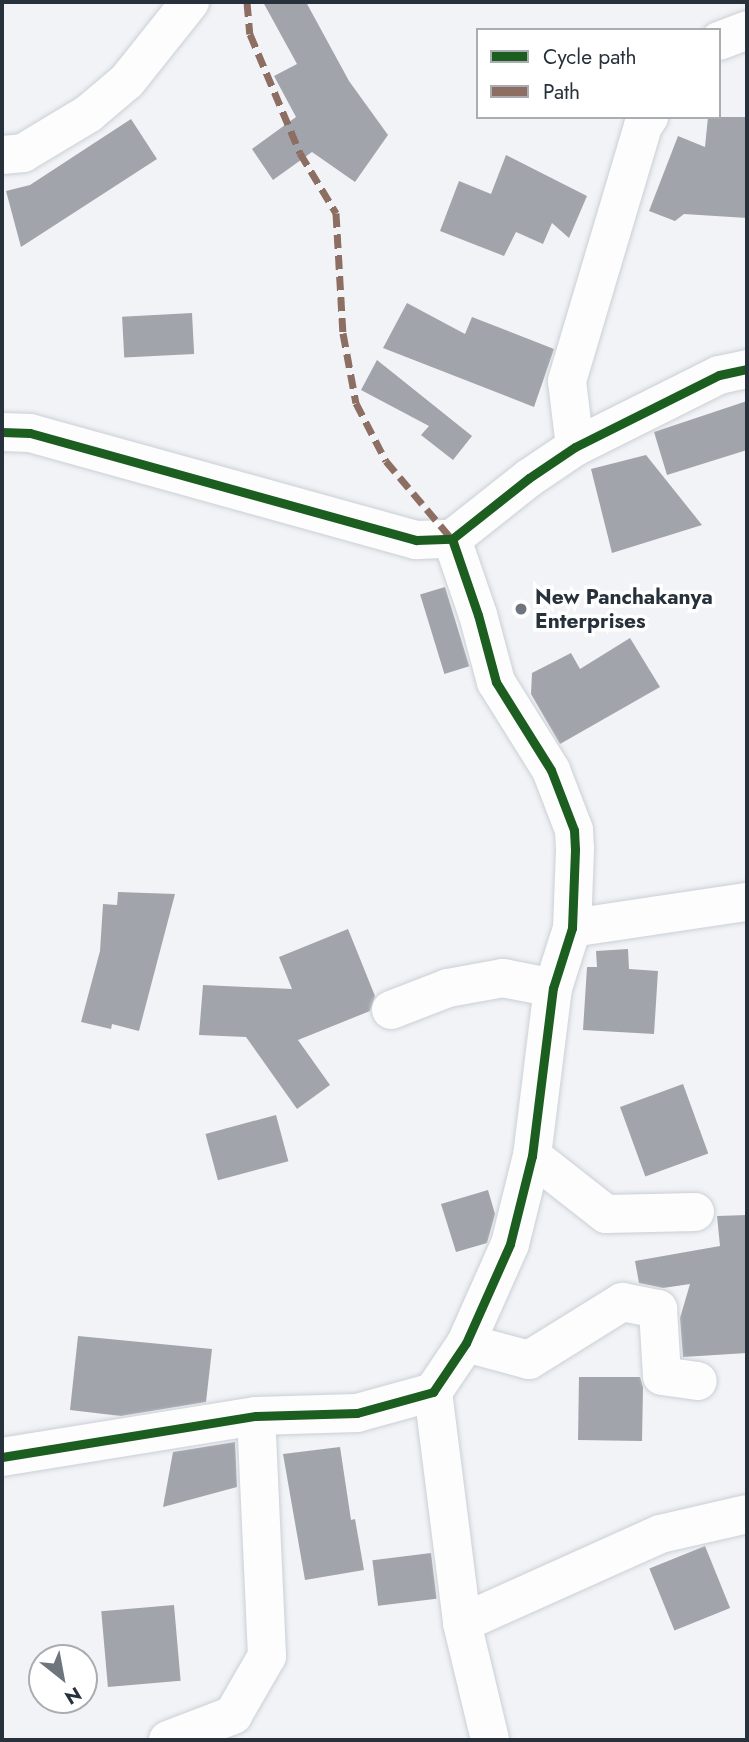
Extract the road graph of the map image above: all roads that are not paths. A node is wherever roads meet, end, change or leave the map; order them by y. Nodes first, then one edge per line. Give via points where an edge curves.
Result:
1 (190, 2) edge
2 (747, 30) edge
3 (721, 40) edge
4 (648, 119) edge
5 (2, 155) edge
6 (747, 369) edge
7 (2, 432) edge
8 (575, 447) junction
9 (452, 539) junction
10 (747, 902) edge
11 (572, 928) junction
12 (553, 988) junction
13 (391, 1010) dead end
14 (532, 1156) junction
15 (695, 1212) dead end
16 (466, 1343) junction
17 (698, 1381) dead end
18 (433, 1392) junction
19 (256, 1416) junction
20 (2, 1457) edge
21 (747, 1514) edge
22 (462, 1623) junction
23 (169, 1740) edge
24 (490, 1740) edge

1 - 5 street via 127,81 88,114 23,153
2 - 3 street
4 - 8 street via 567,381
6 - 8 street via 719,375
7 - 9 street via 30,433 416,540
8 - 9 street
9 - 11 street via 496,682 551,770 574,830
10 - 11 street
11 - 12 street
12 - 13 street via 503,978 448,988
12 - 14 street
14 - 15 street via 606,1214
14 - 16 street via 510,1244
16 - 17 street via 529,1360 622,1302 658,1309 662,1376
16 - 18 street
18 - 19 street via 357,1413
18 - 22 street
19 - 20 street
19 - 23 street via 267,1656 233,1715
21 - 22 street via 660,1534
22 - 24 street

